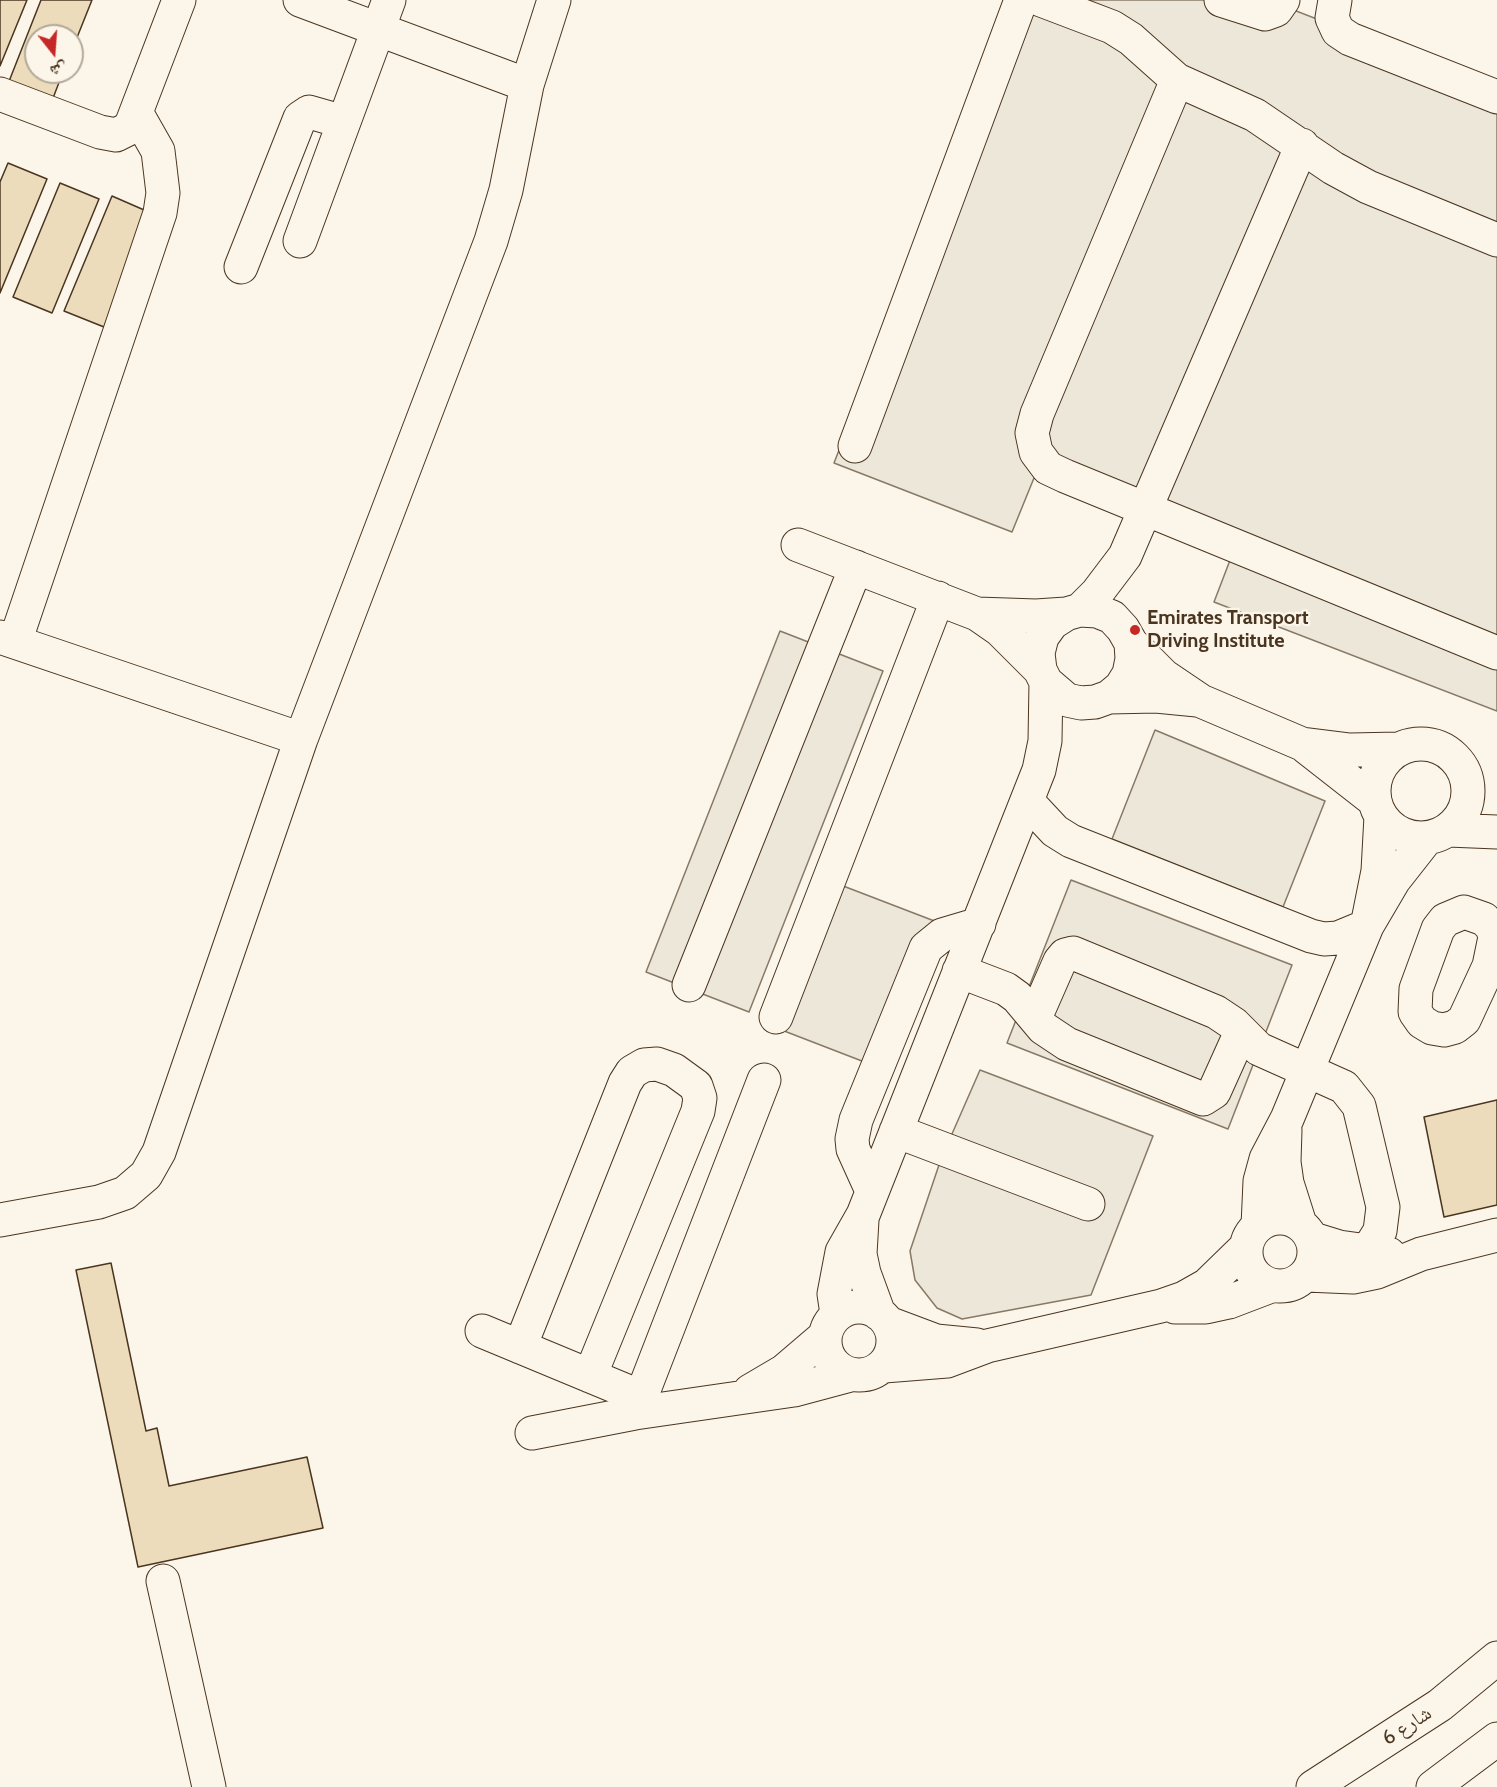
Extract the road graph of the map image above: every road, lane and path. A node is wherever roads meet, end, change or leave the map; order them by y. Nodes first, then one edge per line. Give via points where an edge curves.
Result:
1 (179, 0) edge
2 (300, 0) edge
3 (389, 0) edge
4 (554, 0) edge
5 (1021, 0) edge
6 (1041, 0) edge
7 (1221, 0) edge
8 (1283, 0) edge
9 (1335, 0) edge
10 (378, 30) junction
11 (1177, 80) junction
12 (527, 85) junction
13 (0, 94) edge
14 (1497, 98) edge
15 (137, 114) junction
16 (344, 122) junction
17 (1302, 145) junction
18 (1497, 240) edge
19 (300, 242) dead end
20 (242, 267) dead end
21 (855, 446) dead end
22 (1142, 522) junction
23 (798, 545) dead end
24 (856, 567) junction
25 (938, 598) junction
26 (1073, 612) junction
27 (977, 614) junction
28 (1127, 636) junction
29 (7, 640) edge
30 (1497, 653) edge
31 (1043, 676) junction
32 (1102, 700) junction
33 (1201, 701) junction
34 (301, 739) junction
35 (1302, 744) junction
36 (1399, 749) junction
37 (1039, 770) junction
38 (1468, 788) junction
39 (1028, 801) junction
40 (1378, 809) junction
41 (1497, 810) edge
42 (1497, 832) edge
43 (1437, 834) junction
44 (979, 924) junction
45 (1367, 926) junction
46 (959, 971) junction
47 (689, 985) dead end
48 (776, 1017) dead end
49 (1035, 1017) junction
50 (1241, 1032) junction
51 (1307, 1070) junction
52 (764, 1080) dead end
53 (1287, 1119) junction
54 (896, 1131) junction
55 (867, 1203) junction
56 (1088, 1204) dead end
57 (0, 1220) edge
58 (1306, 1232) junction
59 (1497, 1235) edge
60 (1252, 1237) junction
61 (1367, 1252) junction
62 (1421, 1254) junction
63 (1306, 1275) junction
64 (1271, 1286) junction
65 (1161, 1306) junction
66 (884, 1319) junction
67 (831, 1325) junction
68 (482, 1331) dead end
69 (987, 1346) junction
70 (520, 1347) junction
71 (884, 1366) junction
72 (850, 1375) junction
73 (590, 1376) junction
74 (737, 1397) junction
75 (638, 1405) junction
76 (532, 1433) dead end
77 (163, 1581) dead end
78 (1497, 1658) edge
79 (1497, 1739) edge
80 (209, 1787) edge
81 (1313, 1787) edge
82 (1433, 1787) edge

1 - 15 street
2 - 10 street
3 - 10 street
4 - 12 street
5 - 21 street
6 - 11 street via 1112,27
7 - 8 street via 1265,14 1276,10
9 - 14 street via 1332,18 1338,31 1350,39
10 - 12 street
10 - 16 street
11 - 17 street via 1255,115
11 - 22 street via 1032,433 1036,452 1048,468
12 - 34 street via 506,190 491,241
13 - 15 street via 116,135 130,128
15 - 29 street via 158,151 164,193 160,213
16 - 19 street
16 - 20 street via 309,112 300,118
17 - 18 street via 1368,187
17 - 22 street
22 - 26 street via 1112,575
22 - 28 street via 1127,582
22 - 30 street
23 - 24 street
24 - 25 street
24 - 47 street
25 - 27 street
25 - 48 street
26 - 27 street
26 - 28 street via 1104,614
26 - 31 street via 1052,623 1042,637 1038,653
27 - 31 street via 1000,630
28 - 32 street via 1132,659 1129,674 1121,687
28 - 33 street via 1164,676
29 - 34 street
31 - 32 street via 1067,700 1081,704
31 - 37 street via 1045,741
32 - 33 street via 1156,696
32 - 37 street
33 - 35 street
34 - 57 street via 159,1152 146,1175 125,1193 99,1202
35 - 36 street via 1350,750
35 - 40 street
36 - 38 street via 1422,744 1444,750 1462,766
36 - 40 street via 1378,771 1374,786
37 - 39 street
38 - 41 street
38 - 43 street via 1467,804 1460,819
39 - 44 street
39 - 45 street via 1055,831 1071,841 1311,936 1338,938
40 - 43 street via 1393,829 1409,837
40 - 45 street via 1378,871
42 - 43 street
43 - 45 street via 1394,880
44 - 46 street
44 - 55 street via 942,935 926,948 856,1120 853,1149
45 - 51 street
46 - 49 street via 1005,989 1028,1006
46 - 54 street
49 - 50 street via 1060,961 1073,953 1216,1012
49 - 50 street via 1043,1028 1067,1044 1203,1099 1214,1092
50 - 51 street via 1259,1049
51 - 53 street
51 - 61 street via 1344,1087 1359,1106 1383,1207 1380,1231
52 - 75 street
53 - 58 street via 1284,1162 1292,1204
53 - 60 street via 1274,1138 1263,1170
54 - 55 street
54 - 56 street
55 - 66 street via 860,1254
55 - 67 street via 846,1242 836,1273
58 - 60 street via 1286,1218 1271,1219
58 - 61 street
58 - 63 street via 1314,1258
59 - 62 street
60 - 64 street via 1246,1260 1251,1271
60 - 65 street via 1207,1285
61 - 62 street
62 - 63 street via 1353,1277
63 - 64 street via 1284,1287
64 - 65 street via 1206,1307
65 - 69 street
66 - 67 street via 866,1308 851,1308
66 - 69 street via 936,1341
66 - 71 street via 893,1337
67 - 72 street via 826,1353 835,1367
67 - 74 street via 784,1371
68 - 70 street
69 - 71 street via 947,1361
70 - 73 street
70 - 73 street via 625,1083 632,1072 644,1065 657,1064 674,1070 696,1086 700,1098 698,1111
71 - 72 street via 868,1375
72 - 74 street via 794,1390
73 - 75 street
74 - 75 street
75 - 76 street
77 - 80 street
78 - 81 street, شارع 6 via 1440,1705
79 - 82 street

